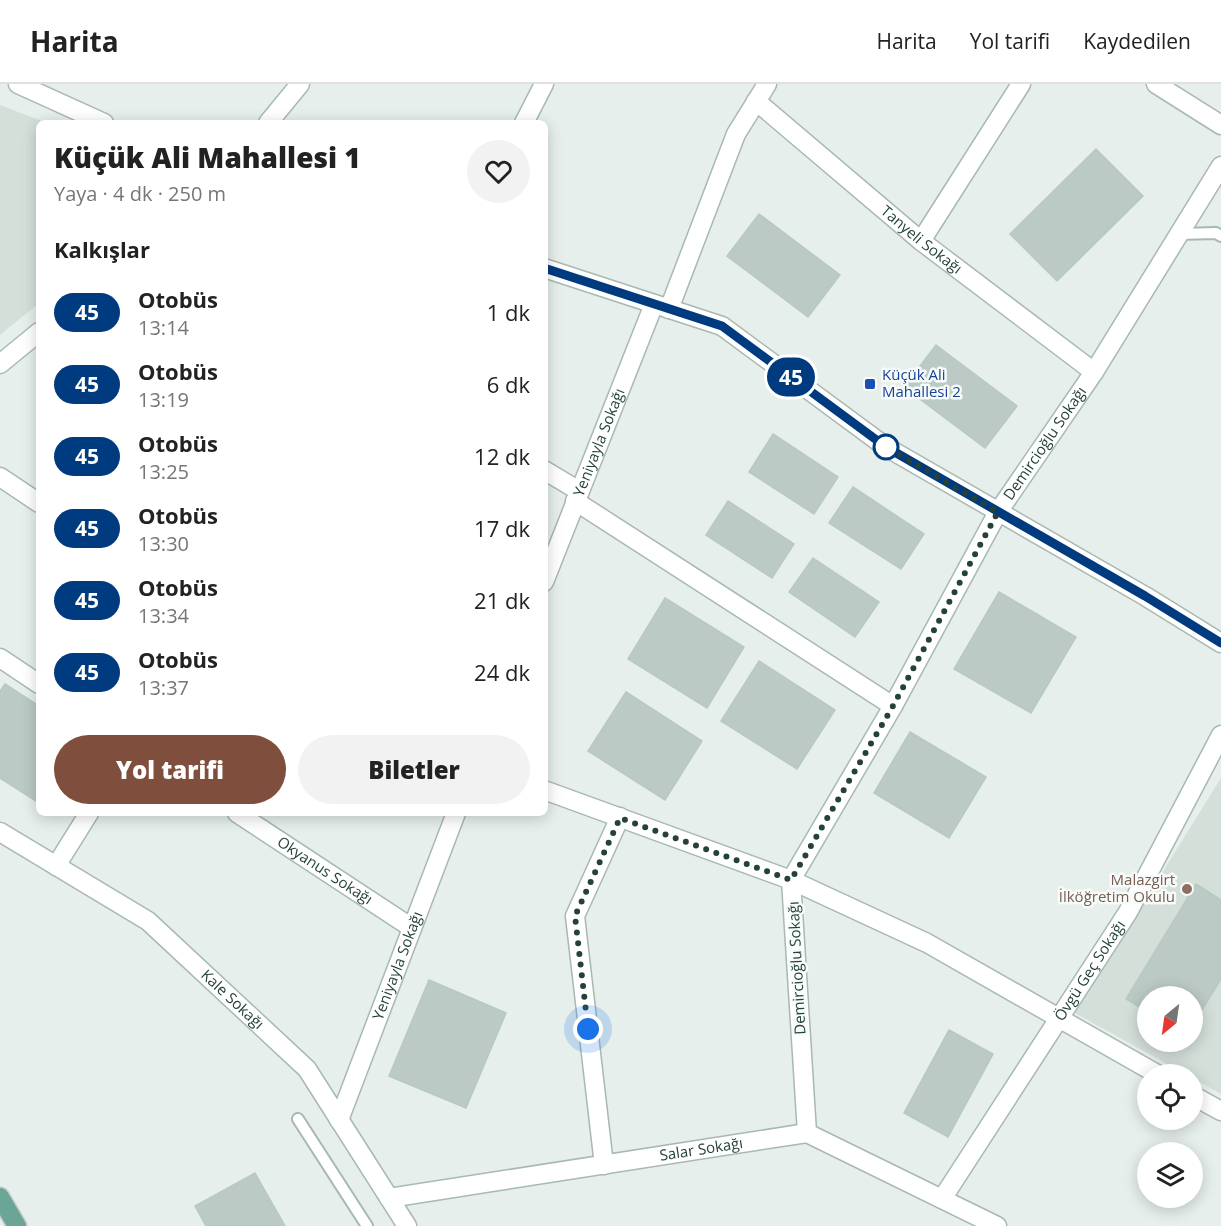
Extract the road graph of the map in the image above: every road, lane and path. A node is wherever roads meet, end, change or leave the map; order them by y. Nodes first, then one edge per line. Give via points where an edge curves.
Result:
1 (18, 84) edge
2 (300, 84) edge
3 (544, 84) edge
4 (767, 84) edge
5 (1021, 84) edge
6 (1156, 84) edge
7 (756, 101) junction
8 (97, 120) edge
9 (270, 120) edge
10 (526, 120) edge
11 (1221, 124) edge
12 (1221, 166) edge
13 (1178, 234) junction
14 (1221, 236) edge
15 (921, 241) junction
16 (548, 269) edge
17 (662, 306) junction
18 (36, 334) edge
19 (0, 364) edge
20 (1094, 372) junction
21 (548, 473) edge
22 (0, 477) edge
23 (577, 496) junction
24 (36, 501) edge
25 (998, 512) junction
26 (548, 572) edge
27 (1221, 643) edge
28 (0, 658) edge
29 (36, 682) edge
30 (893, 706) junction
31 (1221, 735) edge
32 (548, 791) edge
33 (87, 816) edge
34 (242, 816) edge
35 (455, 816) edge
36 (620, 818) junction
37 (0, 832) edge
38 (56, 866) junction
39 (791, 880) junction
40 (412, 928) junction
41 (1059, 1018) junction
42 (1140, 1064) edge
43 (1203, 1101) edge
44 (1221, 1111) edge
45 (298, 1119) dead end
46 (339, 1120) junction
47 (807, 1133) junction
48 (604, 1165) junction
49 (0, 1197) edge
50 (389, 1198) junction
51 (942, 1199) junction
52 (403, 1225) edge
53 (17, 1226) edge
54 (367, 1226) edge
55 (997, 1226) edge

1 - 8 street
2 - 9 street
3 - 10 street
4 - 7 street, Yeniyayla Sokağı
5 - 15 street
6 - 11 street
7 - 15 street, Tanyeli Sokağı
7 - 17 street, Yeniyayla Sokağı via 736,134
12 - 13 street, Demircioğlu Sokağı
13 - 14 lane
13 - 20 street, Demircioğlu Sokağı
15 - 20 street, Tanyeli Sokağı
16 - 17 street
17 - 23 street, Yeniyayla Sokağı
17 - 25 street via 722,326 886,447
18 - 19 street
20 - 25 street, Demircioğlu Sokağı
21 - 23 street
22 - 24 street
23 - 26 street, Yeniyayla Sokağı
23 - 30 street
25 - 27 street
25 - 30 street, Demircioğlu Sokağı
28 - 29 street
30 - 39 street, Demircioğlu Sokağı
31 - 41 street, Övgü Geç Sokağı via 1128,912
32 - 36 street
33 - 38 street
34 - 40 street, Okyanus Sokağı
35 - 40 street, Yeniyayla Sokağı
36 - 39 street
36 - 48 street via 575,916
37 - 38 street, Kale Sokağı
38 - 46 street, Kale Sokağı via 148,921 307,1069
39 - 41 street via 927,943
39 - 47 street, Demircioğlu Sokağı
40 - 46 street, Yeniyayla Sokağı
41 - 42 street
41 - 51 street, Övgü Geç Sokağı
43 - 44 street
45 - 54 lane
46 - 50 street, Kale Sokağı
47 - 48 street, Salar Sokağı
47 - 51 street
48 - 50 street, Salar Sokağı
49 - 53 main road
50 - 52 street, Kale Sokağı
51 - 55 street

